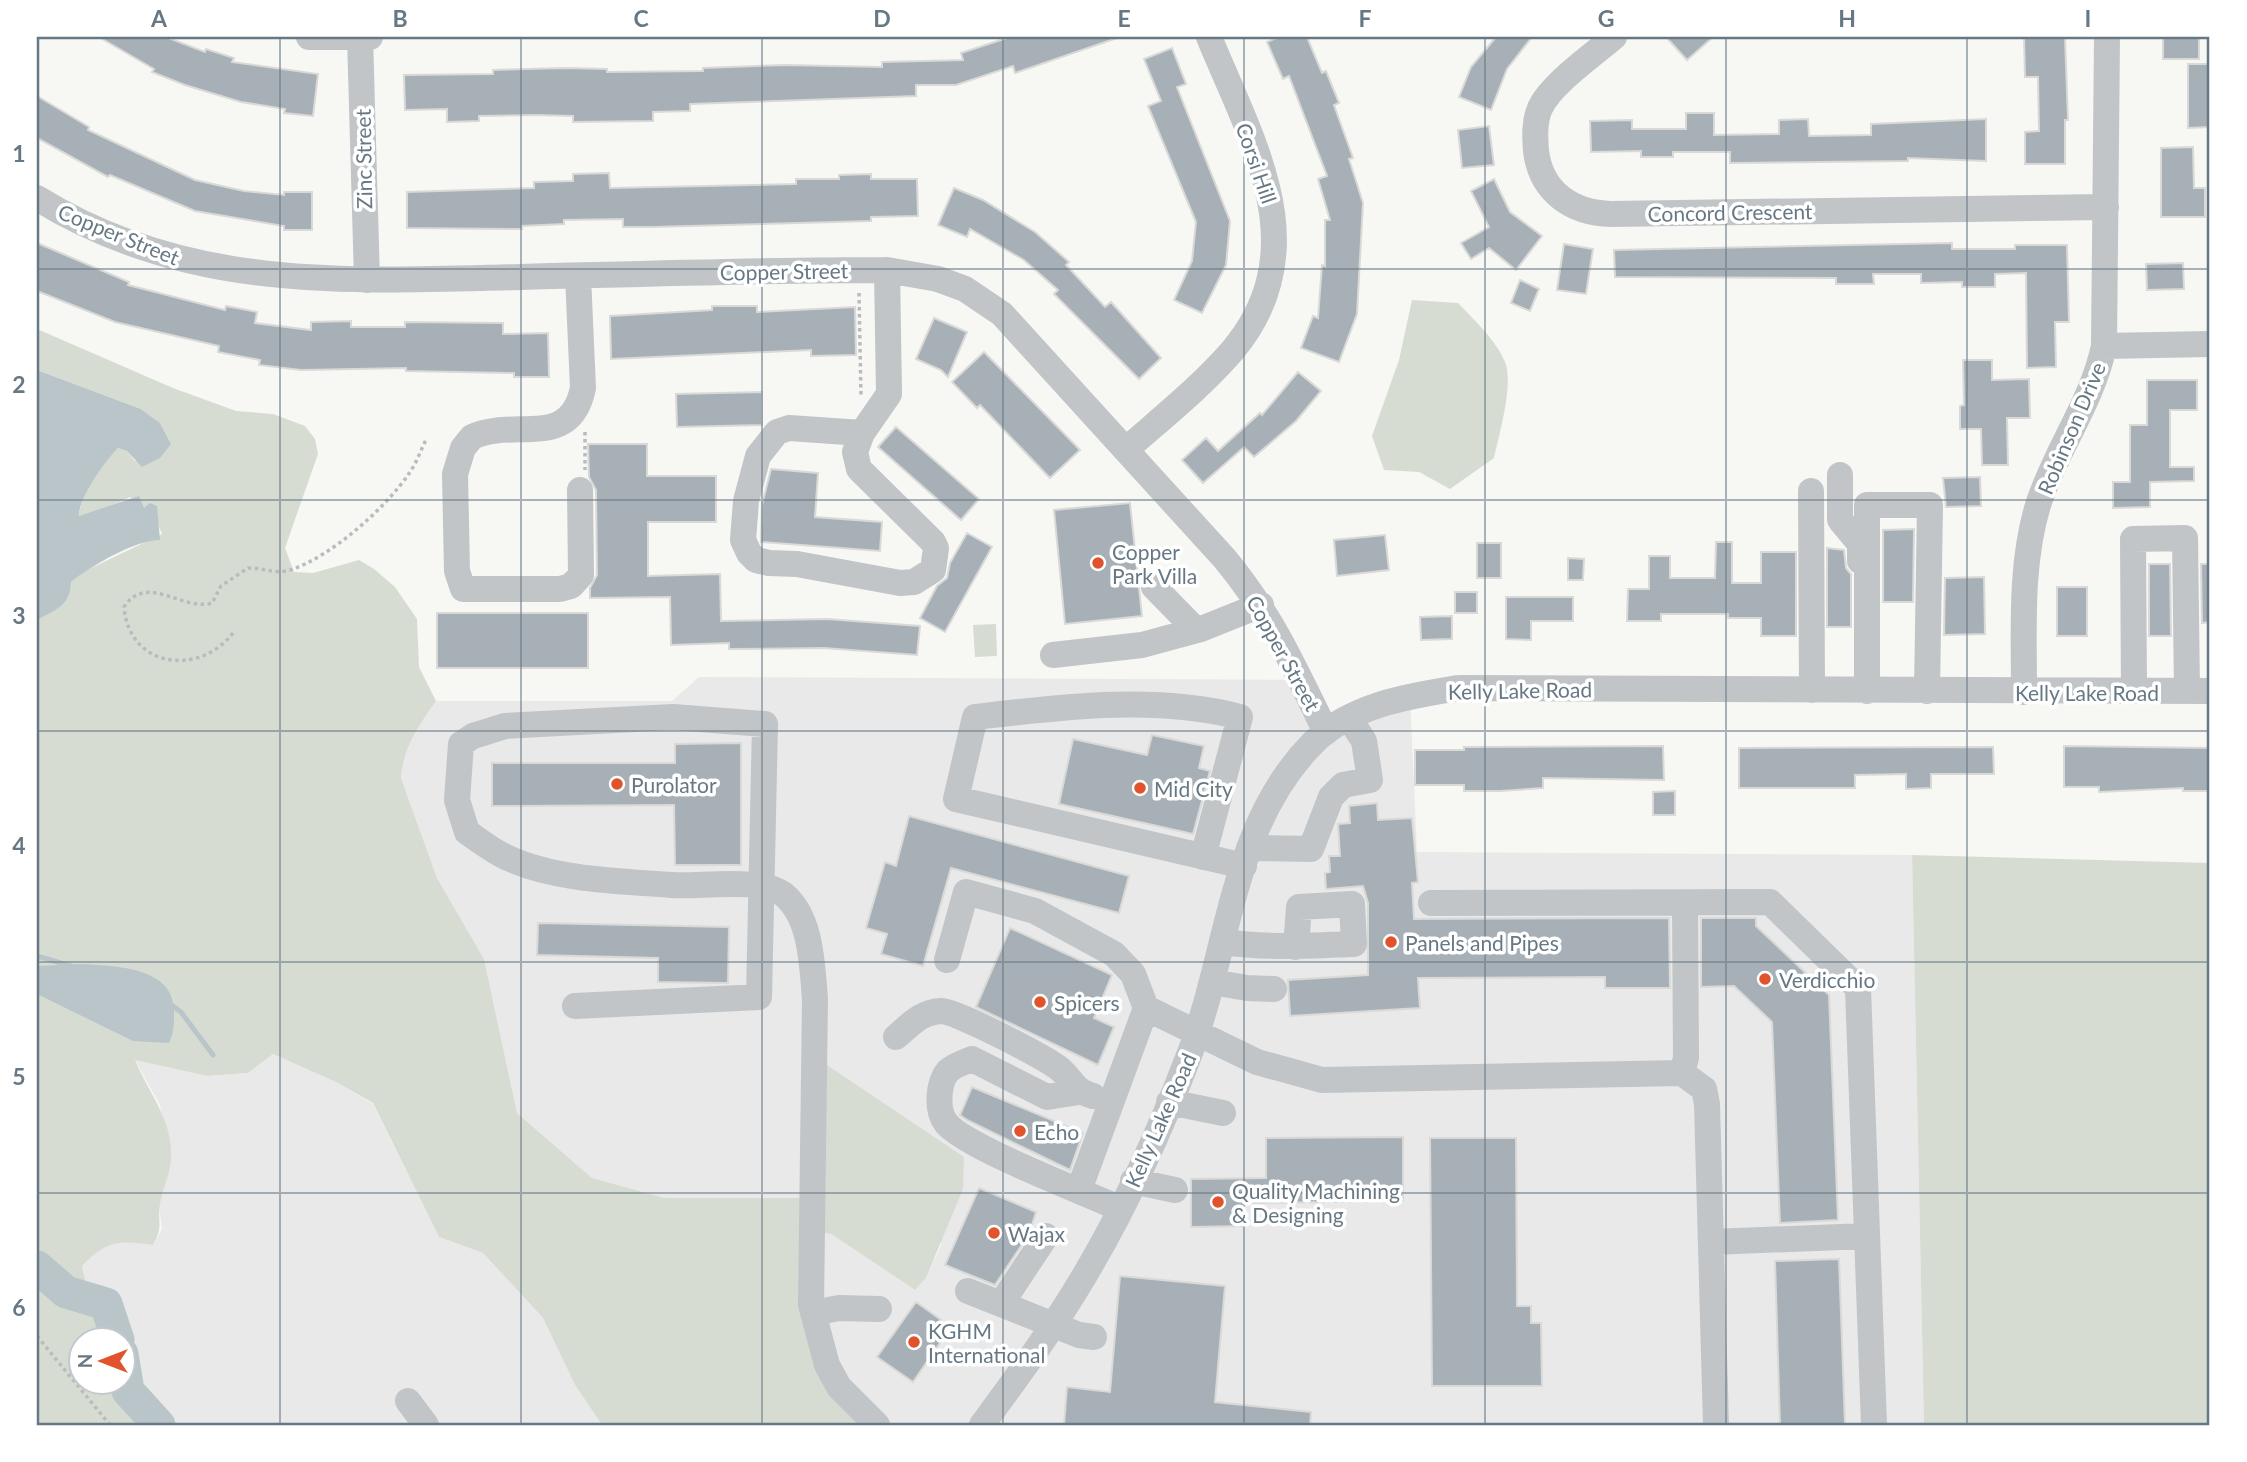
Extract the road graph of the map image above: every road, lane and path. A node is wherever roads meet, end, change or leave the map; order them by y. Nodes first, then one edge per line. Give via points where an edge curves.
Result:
1 (309, 37) edge
2 (360, 37) edge
3 (370, 37) edge
4 (1209, 37) edge
5 (1614, 37) edge
6 (2107, 37) edge
7 (37, 198) edge
8 (2106, 207) junction
9 (859, 270) junction
10 (887, 270) junction
11 (578, 276) junction
12 (366, 280) junction
13 (2210, 344) edge
14 (2104, 346) junction
15 (584, 420) dead end
16 (862, 433) junction
17 (427, 438) dead end
18 (1128, 448) junction
19 (1840, 475) dead end
20 (583, 483) joint
21 (1811, 491) dead end
22 (1154, 587) dead end
23 (1261, 605) junction
24 (1196, 630) junction
25 (233, 633) dead end
26 (1053, 655) dead end
27 (1812, 690) junction
28 (1864, 691) junction
29 (1927, 691) junction
30 (2134, 691) junction
31 (2198, 691) edge
32 (2024, 692) junction
33 (1349, 718) junction
34 (1326, 732) junction
35 (1203, 857) junction
36 (1247, 857) junction
37 (762, 887) junction
38 (1431, 903) dead end
39 (1685, 903) junction
40 (1223, 942) junction
41 (1296, 947) dead end
42 (947, 960) dead end
43 (1212, 982) junction
44 (1274, 989) dead end
45 (575, 1006) dead end
46 (1146, 1008) junction
47 (1197, 1033) junction
48 (896, 1037) dead end
49 (1682, 1073) junction
50 (1079, 1092) junction
51 (1112, 1102) junction
52 (1169, 1102) junction
53 (1223, 1113) dead end
54 (1133, 1181) junction
55 (1079, 1190) junction
56 (1175, 1190) dead end
57 (1121, 1209) junction
58 (1046, 1236) dead end
59 (1867, 1236) junction
60 (1711, 1242) junction
61 (968, 1290) dead end
62 (1001, 1304) junction
63 (879, 1309) dead end
64 (813, 1313) junction
65 (1054, 1325) junction
66 (37, 1336) edge
67 (1094, 1337) dead end
68 (408, 1401) dead end
69 (110, 1425) edge
70 (426, 1425) edge
71 (877, 1425) edge
72 (982, 1425) edge
73 (1717, 1425) edge
74 (1874, 1425) edge

1 - 2 street
2 - 3 street
2 - 12 street, Zinc Street
4 - 18 street, Corsi Hill via 1269,189 1276,241 1271,274 1257,312 1233,349
5 - 8 street, Concord Crescent via 1548,96 1536,124 1544,179 1576,208 1611,214
6 - 8 street, Robinson Drive
7 - 12 street, Copper Street via 96,229 179,259 267,276
8 - 14 street, Robinson Drive
9 - 10 street, Copper Street
9 - 11 street, Copper Street
9 - 16 path
10 - 16 street via 889,394
10 - 18 street, Copper Street via 947,282 1002,314
11 - 12 street, Copper Street
11 - 20 street via 583,388 579,404 569,419 555,427 483,432 472,437 457,462 457,571 463,589 571,586 581,575
13 - 14 street
14 - 32 street, Robinson Drive via 2098,376 2048,478 2031,533
15 - 20 path
16 - 16 street via 789,428 765,443 746,501 743,540 756,560 900,583 914,582 933,570 933,542 859,468 855,452
17 - 25 path via 412,470 375,513 320,554 283,572 248,568 221,586 212,603 203,606 152,592 124,607 136,644 159,657 204,657 221,648
18 - 23 street, Copper Street
19 - 28 street via 1840,520 1860,544
21 - 27 street
22 - 24 street
23 - 24 street
23 - 34 street, Copper Street
24 - 26 street via 1142,645
27 - 28 street, Kelly Lake Road
27 - 33 street, Kelly Lake Road via 1459,688 1410,695
28 - 29 street, Kelly Lake Road
28 - 29 street via 1867,505 1930,505
29 - 32 street, Kelly Lake Road
30 - 31 street, Kelly Lake Road
30 - 31 street via 2133,539 2185,538
30 - 32 street, Kelly Lake Road
33 - 34 street, Kelly Lake Road
33 - 36 street via 1364,741 1370,779 1343,785 1331,797 1311,849
34 - 36 street, Kelly Lake Road via 1278,788 1261,817
35 - 35 street via 956,799 975,717 1073,706 1202,707 1240,717
35 - 36 street
36 - 40 street, Kelly Lake Road
37 - 37 street via 675,885 558,873 508,859 467,832 457,800 461,744 505,726 673,717 765,724
37 - 45 street via 759,997
37 - 64 street via 781,892 792,903 803,922 811,957 815,999
38 - 39 street
39 - 49 street via 1686,1058
39 - 59 street via 1770,902 1858,988
40 - 41 street
40 - 43 street, Kelly Lake Road
42 - 46 street via 966,892 1035,911 1114,954 1133,974
43 - 44 street
43 - 47 street, Kelly Lake Road
46 - 47 street
46 - 51 street
47 - 49 street via 1257,1062 1322,1080
47 - 52 street, Kelly Lake Road
48 - 50 street via 920,1016 942,1011 961,1016 1061,1069
49 - 60 street via 1704,1089 1707,1104
50 - 51 street
50 - 55 street via 1047,1097 972,1059 949,1070 939,1106 946,1122 968,1140
51 - 55 street
52 - 53 street
52 - 54 street, Kelly Lake Road
54 - 56 street
54 - 57 street, Kelly Lake Road
55 - 57 street
57 - 65 street, Kelly Lake Road
58 - 62 street
59 - 60 street
59 - 74 street
60 - 73 street
61 - 62 street
62 - 65 street
63 - 64 street
64 - 71 street via 827,1365 839,1387
65 - 67 street
65 - 72 street, Kelly Lake Road
66 - 69 path
68 - 70 street

